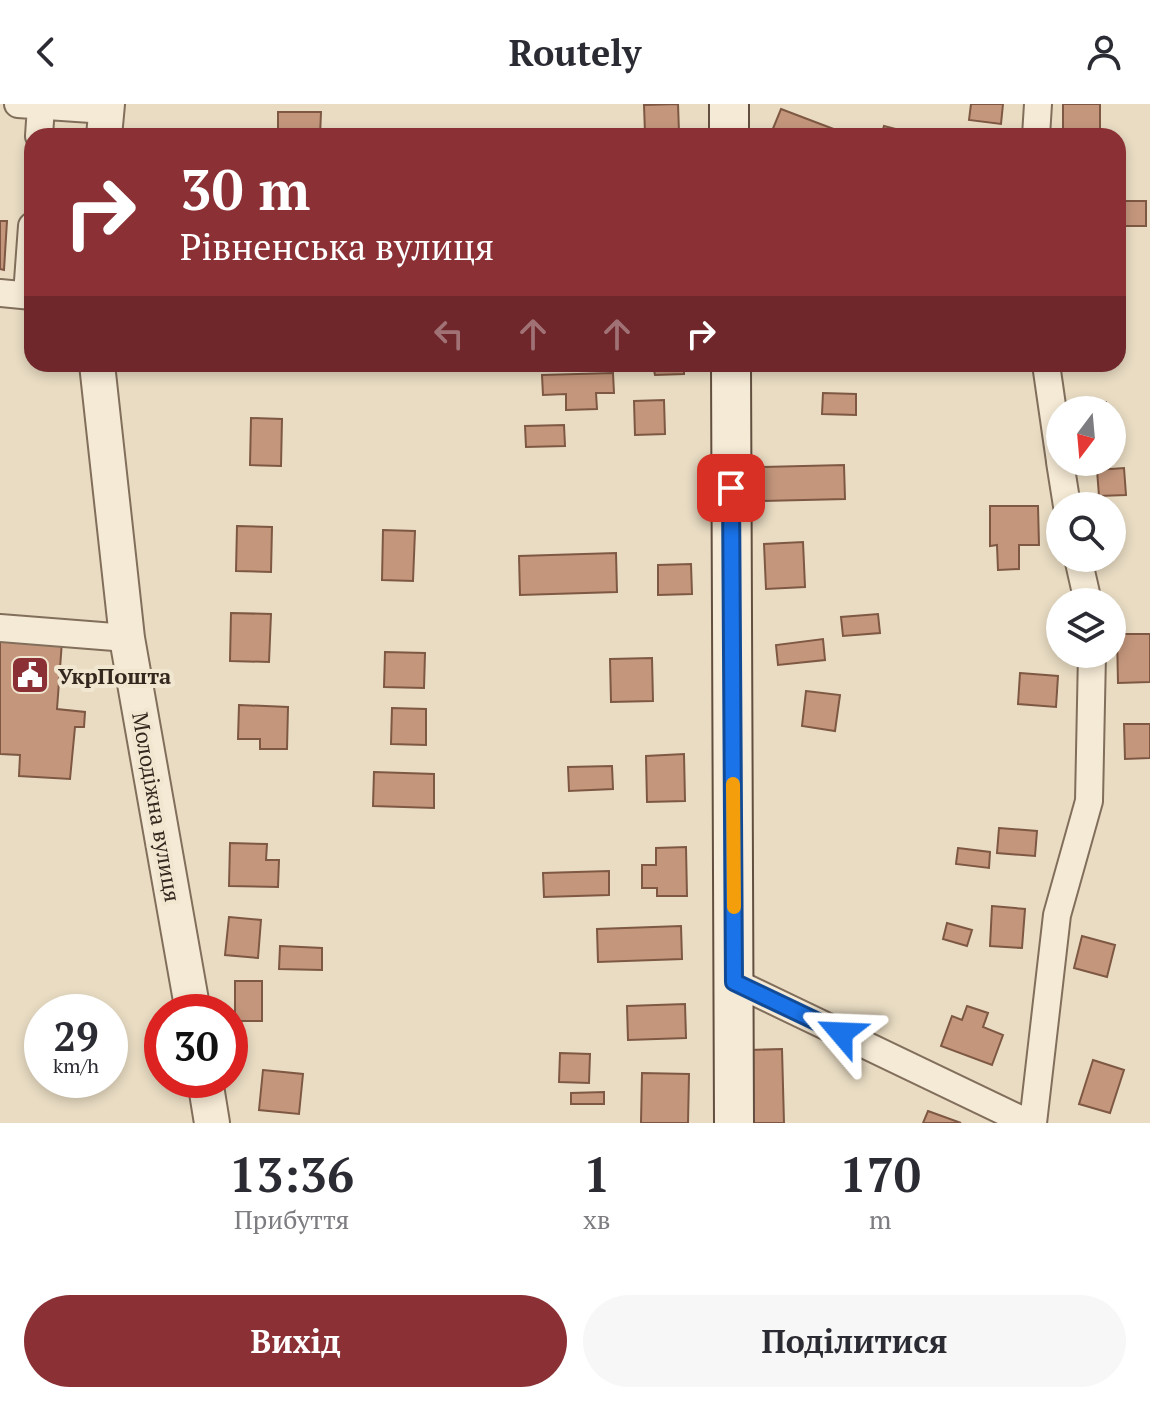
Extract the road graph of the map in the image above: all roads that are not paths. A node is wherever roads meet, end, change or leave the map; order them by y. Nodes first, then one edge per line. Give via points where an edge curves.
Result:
1 (729, 104) edge
2 (1038, 104) edge
3 (29, 105) edge
4 (106, 117) edge
5 (36, 128) edge
6 (729, 128) edge
7 (1036, 128) edge
8 (0, 293) edge
9 (24, 295) edge
10 (98, 372) edge
11 (731, 372) edge
12 (1047, 372) edge
13 (1051, 396) edge
14 (0, 628) edge
15 (127, 638) junction
16 (1092, 668) edge
17 (734, 982) junction
18 (190, 994) edge
19 (208, 1098) edge
20 (212, 1123) edge
21 (734, 1123) edge
22 (1031, 1123) edge

1 - 6 main road
2 - 7 street
3 - 4 street
3 - 5 street
8 - 9 street
10 - 15 street, Молодіжна вулиця
11 - 17 main road
12 - 13 street
14 - 15 street
15 - 18 street, Молодіжна вулиця
16 - 22 street via 1089,801 1057,915
17 - 21 main road
17 - 22 street
19 - 20 street

